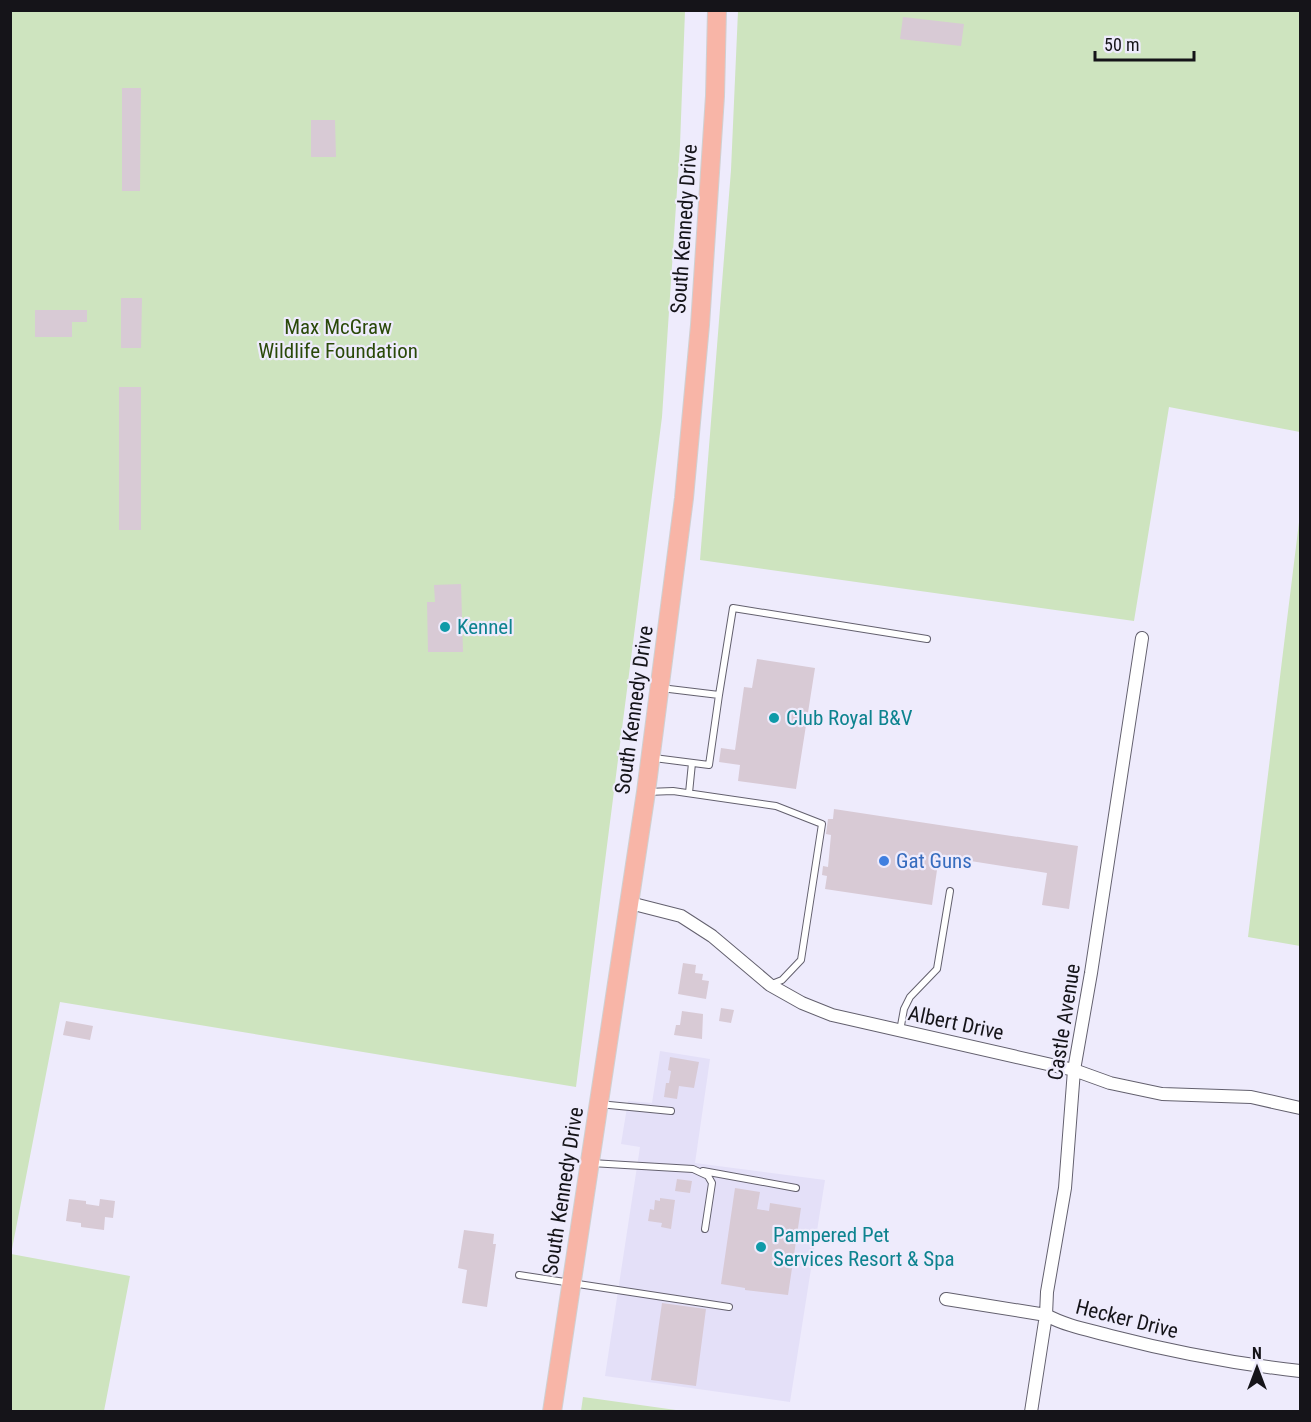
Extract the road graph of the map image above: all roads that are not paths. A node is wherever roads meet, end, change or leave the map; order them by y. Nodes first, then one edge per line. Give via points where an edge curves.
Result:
1 (717, 10) edge
2 (1142, 638) dead end
3 (927, 639) dead end
4 (660, 688) junction
5 (719, 695) junction
6 (651, 758) junction
7 (692, 763) junction
8 (646, 792) junction
9 (689, 793) junction
10 (950, 891) dead end
11 (630, 903) junction
12 (770, 985) junction
13 (900, 1031) junction
14 (1074, 1070) junction
15 (599, 1104) junction
16 (1300, 1108) edge
17 (670, 1111) dead end
18 (590, 1163) junction
19 (693, 1169) junction
20 (796, 1188) dead end
21 (705, 1229) dead end
22 (519, 1275) dead end
23 (572, 1284) junction
24 (946, 1299) dead end
25 (729, 1307) dead end
26 (1046, 1315) junction
27 (1300, 1371) edge
28 (552, 1412) edge
29 (1032, 1412) edge

1 - 4 main road, South Kennedy Drive via 700,325 684,498
2 - 14 street, Castle Avenue
3 - 5 lane via 733,608
4 - 5 lane
4 - 6 main road, South Kennedy Drive
5 - 7 lane via 709,765
6 - 7 lane
6 - 8 main road, South Kennedy Drive
7 - 9 lane
8 - 9 lane
8 - 11 main road, South Kennedy Drive
9 - 12 lane via 776,806 822,824 801,960 782,980
10 - 13 lane via 937,969 910,997
11 - 12 street, Albert Drive via 681,916 712,936
11 - 15 main road, South Kennedy Drive
12 - 13 street, Albert Drive via 816,1010
13 - 14 street, Albert Drive
14 - 16 street, Albert Drive via 1110,1083 1162,1094 1251,1097
14 - 26 street, Castle Avenue via 1065,1188
15 - 17 lane
15 - 18 main road, South Kennedy Drive
18 - 19 lane
18 - 23 main road, South Kennedy Drive
19 - 20 lane
19 - 21 lane via 704,1173 712,1183
22 - 23 lane
23 - 25 lane
23 - 28 main road, South Kennedy Drive
24 - 26 street, Hecker Drive
26 - 27 street, Hecker Drive via 1152,1346
26 - 29 street, Castle Avenue

